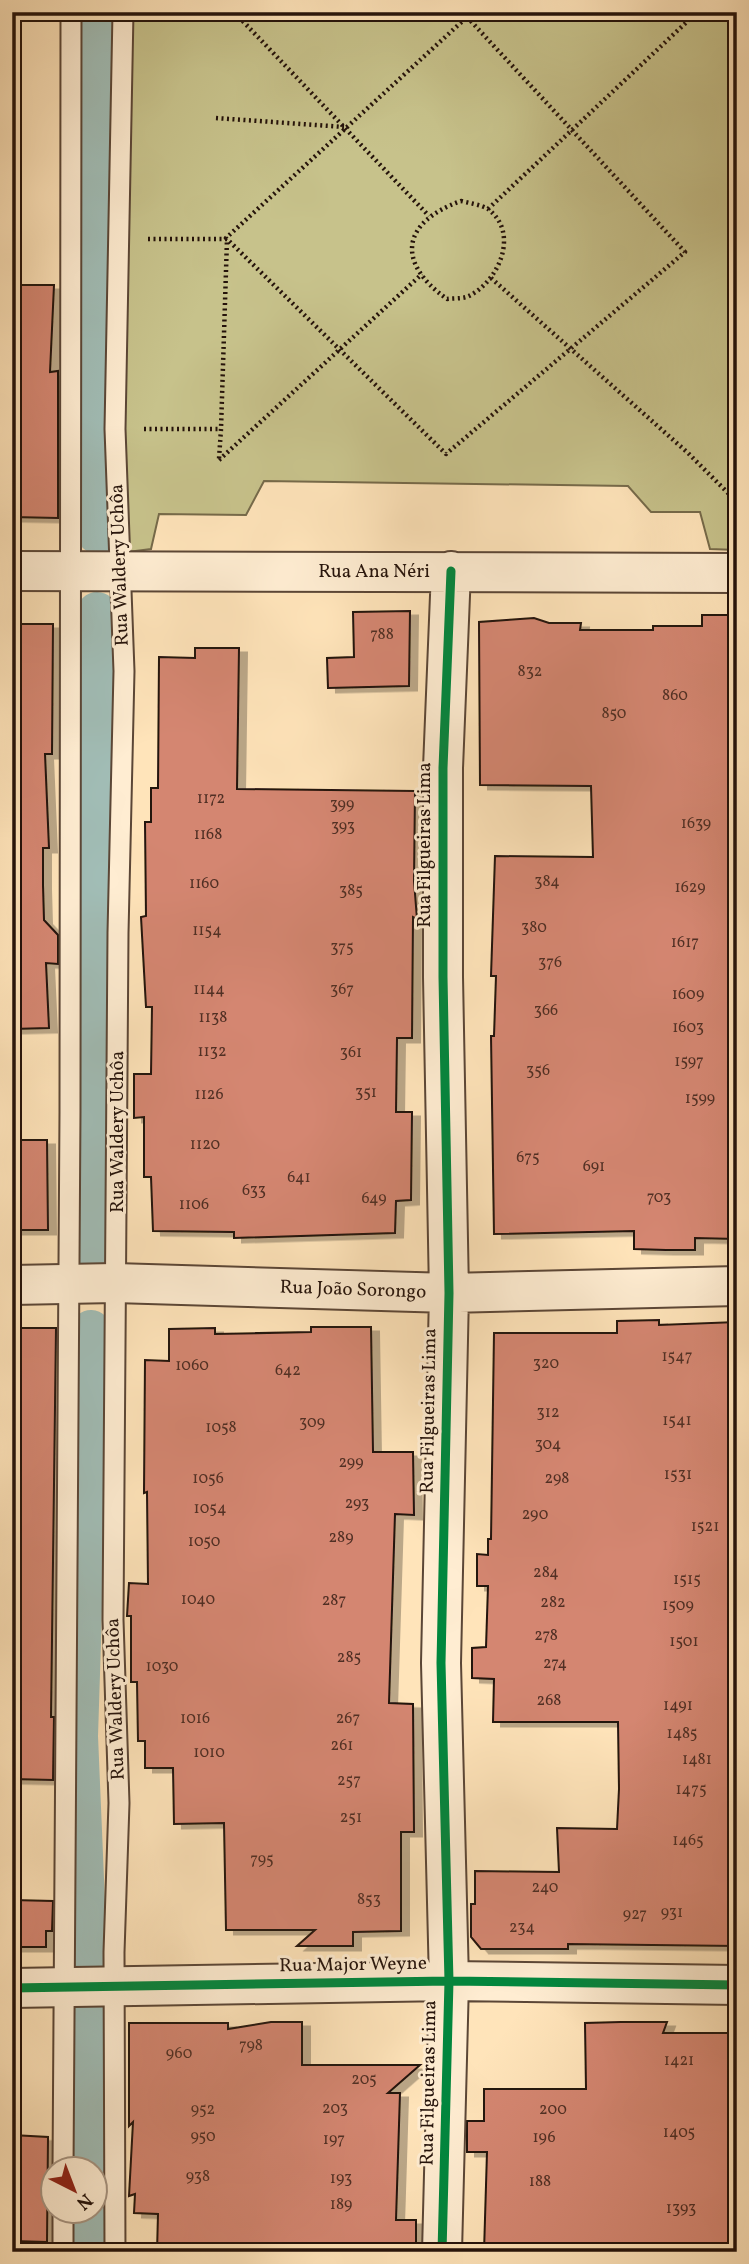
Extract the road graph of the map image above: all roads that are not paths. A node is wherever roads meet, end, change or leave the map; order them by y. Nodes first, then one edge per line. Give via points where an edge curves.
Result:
1 (71, 12) edge
2 (123, 12) edge
3 (12, 571) edge
4 (71, 571) junction
5 (451, 571) junction
6 (121, 572) junction
7 (737, 573) edge
8 (116, 1283) junction
9 (70, 1284) junction
10 (12, 1285) edge
11 (737, 1286) edge
12 (449, 1293) junction
13 (449, 1981) junction
14 (737, 1985) edge
15 (65, 1987) junction
16 (12, 1988) edge
17 (114, 1988) junction
18 (63, 2156) edge
19 (63, 2226) edge
20 (63, 2252) edge
21 (116, 2252) edge
22 (442, 2252) edge

1 - 4 lane
2 - 6 lane, Rua Waldery Uchôa via 115,429
3 - 4 street, Rua Ana Néri
4 - 6 street, Rua Ana Néri
4 - 9 lane
5 - 6 street, Rua Ana Néri
5 - 7 street, Rua Ana Néri
5 - 12 street, Rua Filgueiras Lima via 443,768
6 - 8 lane, Rua Waldery Uchôa via 124,671
8 - 9 street, Rua João Sorongo
8 - 12 street, Rua João Sorongo
8 - 17 lane, Rua Waldery Uchôa via 113,1620 119,1803
9 - 10 street, Rua João Sorongo
9 - 15 lane
11 - 12 street, Rua João Sorongo
12 - 13 street, Rua Filgueiras Lima via 441,1663
13 - 14 street, Rua Major Weyne
13 - 17 street, Rua Major Weyne
13 - 22 street, Rua Filgueiras Lima
15 - 16 street, Rua Major Weyne
15 - 17 street, Rua Major Weyne
15 - 18 lane
17 - 21 lane, Rua Waldery Uchôa
19 - 20 lane

